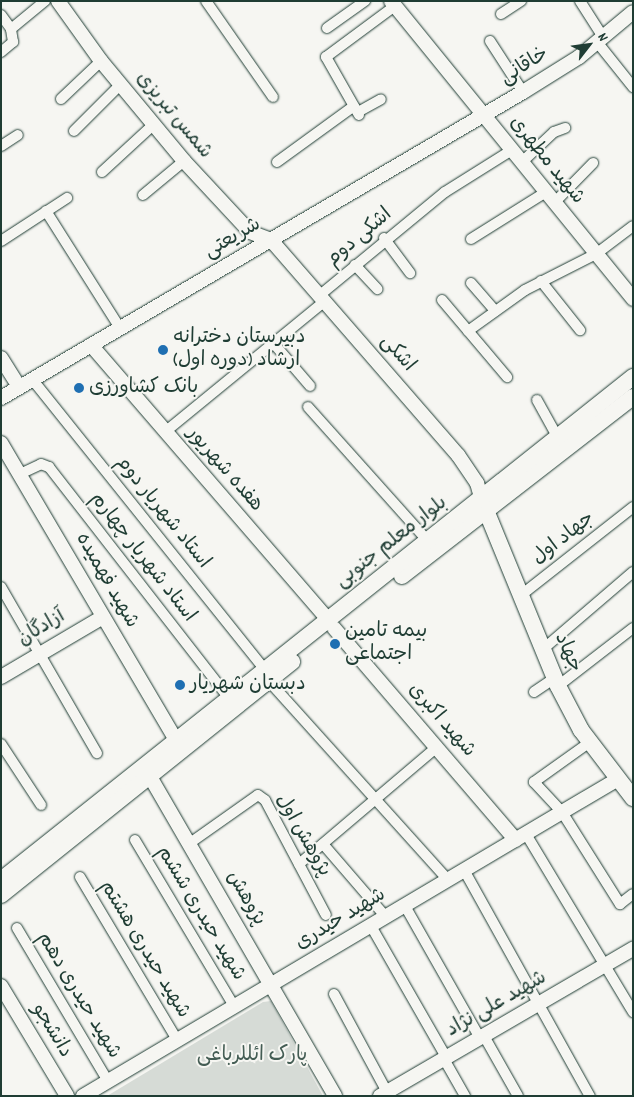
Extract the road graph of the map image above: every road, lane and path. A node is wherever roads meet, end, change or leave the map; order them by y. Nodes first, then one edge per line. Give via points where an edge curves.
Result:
1 (45, 1) edge
2 (58, 1) edge
3 (206, 1) edge
4 (365, 1) edge
5 (521, 1) edge
6 (580, 1) edge
7 (393, 4) edge
8 (501, 14) dead end
9 (632, 14) edge
10 (2, 16) edge
11 (327, 28) dead end
12 (11, 29) junction
13 (600, 39) junction
14 (490, 41) dead end
15 (1, 52) edge
16 (101, 61) junction
17 (120, 85) junction
18 (633, 87) edge
19 (524, 92) junction
20 (272, 97) dead end
21 (61, 99) dead end
22 (381, 99) dead end
23 (357, 111) junction
24 (484, 116) junction
25 (153, 125) junction
26 (565, 128) dead end
27 (74, 131) dead end
28 (18, 135) dead end
29 (1, 146) edge
30 (512, 150) junction
31 (184, 161) junction
32 (277, 162) dead end
33 (522, 162) junction
34 (593, 163) dead end
35 (102, 172) dead end
36 (143, 195) dead end
37 (550, 197) junction
38 (66, 198) dead end
39 (46, 211) junction
40 (633, 226) edge
41 (384, 238) junction
42 (471, 239) dead end
43 (271, 240) junction
44 (1, 241) edge
45 (596, 254) junction
46 (355, 265) junction
47 (410, 273) dead end
48 (541, 281) junction
49 (471, 283) dead end
50 (377, 289) dead end
51 (322, 298) junction
52 (633, 299) edge
53 (442, 300) dead end
54 (495, 311) junction
55 (120, 328) junction
56 (580, 330) dead end
57 (468, 331) junction
58 (91, 345) junction
59 (275, 345) junction
60 (1, 358) edge
61 (507, 377) dead end
62 (633, 378) edge
63 (32, 380) junction
64 (310, 386) dead end
65 (19, 387) junction
66 (633, 397) edge
67 (1, 398) edge
68 (538, 400) dead end
69 (308, 407) dead end
70 (165, 432) junction
71 (558, 438) junction
72 (1, 443) edge
73 (20, 474) junction
74 (484, 506) junction
75 (632, 508) edge
76 (428, 541) junction
77 (633, 572) edge
78 (1, 588) edge
79 (520, 596) junction
80 (103, 616) junction
81 (331, 624) junction
82 (633, 628) edge
83 (542, 650) junction
84 (40, 654) junction
85 (266, 675) junction
86 (1, 677) edge
87 (556, 682) junction
88 (534, 692) dead end
89 (228, 697) junction
90 (590, 742) junction
91 (1, 744) edge
92 (178, 745) junction
93 (437, 747) junction
94 (97, 753) dead end
95 (147, 770) junction
96 (618, 779) junction
97 (633, 798) edge
98 (375, 799) junction
99 (41, 805) dead end
100 (562, 812) junction
101 (521, 837) junction
102 (136, 840) dead end
103 (190, 843) junction
104 (323, 844) junction
105 (299, 864) junction
106 (464, 870) junction
107 (80, 877) dead end
108 (1, 880) edge
109 (448, 880) junction
110 (633, 894) edge
111 (1, 895) edge
112 (405, 906) junction
113 (326, 914) dead end
114 (386, 917) junction
115 (371, 926) junction
116 (17, 928) dead end
117 (633, 949) edge
118 (605, 965) junction
119 (271, 985) junction
120 (1, 986) edge
121 (334, 994) dead end
122 (539, 1004) junction
123 (234, 1006) junction
124 (633, 1012) edge
125 (482, 1037) junction
126 (177, 1040) junction
127 (445, 1058) junction
128 (108, 1081) junction
129 (384, 1094) edge
130 (67, 1096) edge
131 (84, 1096) edge
132 (335, 1096) edge
133 (465, 1096) edge
134 (518, 1096) edge
135 (590, 1096) edge

1 - 12 street
2 - 16 street, شمس تبریزی
3 - 20 street
4 - 11 street
5 - 8 street
6 - 13 street
7 - 23 street via 326,57
7 - 24 street, شهید مطهری
9 - 13 street, خاقانی
10 - 12 street
12 - 15 street via 13,42
13 - 18 street
13 - 19 street, خاقانی
14 - 19 street
16 - 17 street, شمس تبریزی
16 - 21 street
17 - 25 street, شمس تبریزی
17 - 27 street
19 - 24 street, خاقانی
22 - 23 street
23 - 32 street
24 - 30 street, شهید مطهری
24 - 43 street, شریعتی
25 - 31 street, شمس تبریزی
25 - 35 street
26 - 33 street via 554,132
28 - 29 street
30 - 33 street, شهید مطهری
30 - 41 street, اشکی دوم
31 - 36 street
31 - 43 street, شمس تبریزی via 250,232
33 - 37 street, شهید مطهری
34 - 37 street
37 - 42 street
37 - 45 street, شهید مطهری
38 - 39 street
39 - 44 street
39 - 55 street
40 - 45 street
41 - 46 street, اشکی دوم
41 - 47 street
43 - 51 street, اشکی
43 - 55 street, شریعتی
45 - 48 street
45 - 52 street, شهید مطهری
46 - 50 street
46 - 51 street, اشکی دوم
48 - 54 street
48 - 56 street
49 - 54 street
51 - 59 street, اشکی دوم
51 - 74 street, اشکی via 458,455 477,483
53 - 57 street
54 - 57 street
55 - 58 street, شریعتی
57 - 61 street
58 - 63 street, شریعتی
58 - 70 street, هفده شهریور
59 - 64 street
59 - 70 street, اشکی دوم
60 - 65 street
62 - 71 main road, بلوار معلم جنوبی
63 - 65 street, شریعتی
63 - 85 street, استاد شهریار دوم
65 - 67 street, شریعتی
66 - 74 main road, بلوار معلم جنوبی
68 - 71 street
69 - 76 street
70 - 81 street, هفده شهریور
71 - 74 main road, بلوار معلم جنوبی
72 - 73 street, شهید فهمیده
73 - 80 street, شهید فهمیده
73 - 89 street, استاد شهریار چهارم via 41,464 49,467
74 - 76 main road, بلوار معلم جنوبی
74 - 79 main road, جهاد
74 - 81 main road, بلوار معلم جنوبی
75 - 79 street, جهاد اول
76 - 81 main road, بلوار معلم جنوبی
77 - 83 street
78 - 84 street
79 - 83 main road, جهاد
80 - 84 street, آزادگان
80 - 92 street, شهید فهمیده
81 - 85 main road
81 - 93 street, شهید اکبری
82 - 87 street
83 - 87 main road, جهاد
84 - 86 street, آزادگان
84 - 94 street
85 - 89 main road
85 - 92 main road
85 - 98 street, استاد شهریار دوم
87 - 88 street
87 - 90 main road, جهاد
89 - 92 main road
90 - 96 main road, جهاد
90 - 100 street via 534,782
91 - 99 street
92 - 95 main road
93 - 98 street
93 - 101 street, شهید اکبری
95 - 103 street, پژوهش
95 - 108 main road
95 - 111 main road
96 - 97 main road, جهاد
96 - 100 street, شهید حیدری
98 - 104 street
98 - 109 street, استاد شهریار دوم
100 - 101 street, شهید حیدری
100 - 110 street via 620,904
101 - 106 street, شهید حیدری
101 - 118 street via 567,902
102 - 123 street, شهید حیدری ششم
103 - 105 street, پژوهش اول via 258,795 265,800
103 - 119 street, پژوهش
104 - 105 street
104 - 114 street
105 - 113 street, پژوهش اول
106 - 109 street, شهید حیدری
106 - 122 street
107 - 126 street, شهید حیدری هشتم
109 - 112 street, شهید حیدری
112 - 114 street, شهید حیدری
112 - 125 street
114 - 115 street, شهید حیدری
115 - 119 street, شهید حیدری
115 - 127 street
116 - 128 street, شهید حیدری دهم
117 - 118 street, شهید علی نژاد
118 - 122 street, شهید علی نژاد
118 - 124 street
119 - 123 street, شهید حیدری
119 - 132 street, پژوهش
120 - 130 street, دانشجو
121 - 129 street
122 - 125 street, شهید علی نژاد
122 - 135 street
123 - 126 street, شهید حیدری
125 - 127 street, شهید علی نژاد
125 - 134 street
126 - 128 street, شهید حیدری
127 - 129 street, شهید علی نژاد
127 - 133 street
128 - 131 street, شهید حیدری

